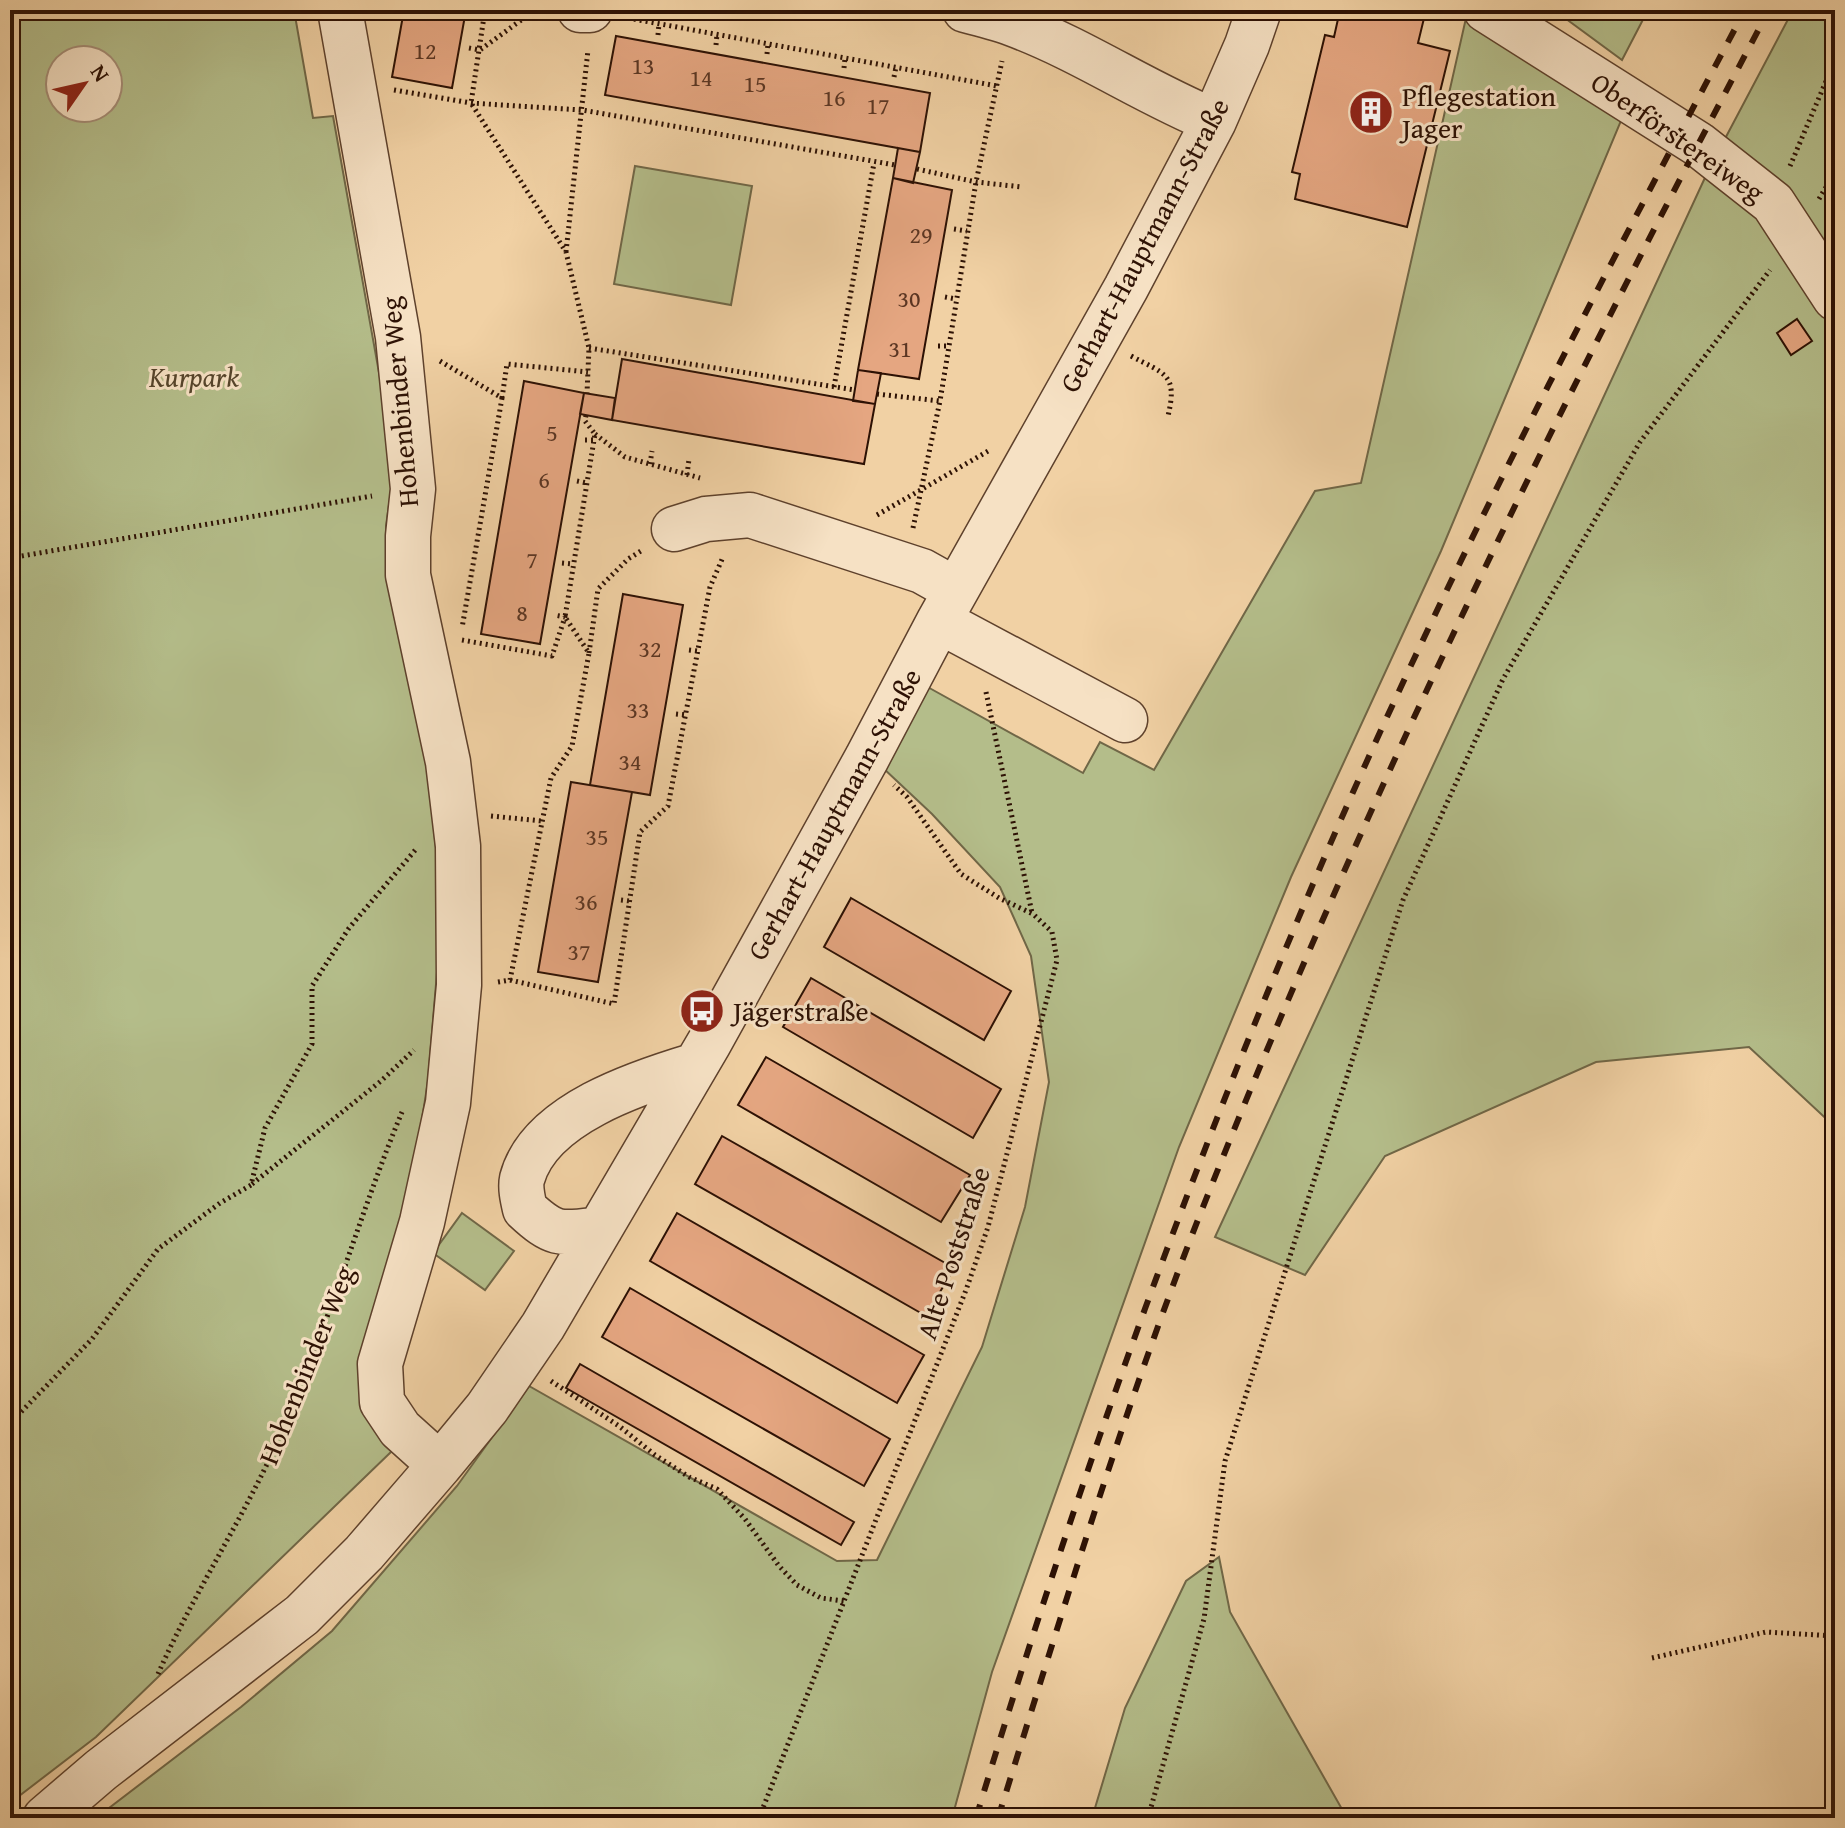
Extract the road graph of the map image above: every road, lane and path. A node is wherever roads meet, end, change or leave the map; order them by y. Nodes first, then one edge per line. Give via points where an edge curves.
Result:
1 (340, 10) edge
2 (485, 10) edge
3 (535, 10) edge
4 (965, 10) edge
5 (1259, 10) edge
6 (1486, 10) edge
7 (593, 21) edge
8 (659, 23) junction
9 (1011, 23) junction
10 (717, 34) junction
11 (658, 35) dead end
12 (768, 43) junction
13 (716, 45) dead end
14 (469, 48) dead end
15 (480, 50) junction
16 (767, 54) dead end
17 (845, 58) junction
18 (1835, 60) edge
19 (896, 67) junction
20 (844, 68) dead end
21 (894, 77) dead end
22 (353, 85) junction
23 (997, 86) junction
24 (471, 103) junction
25 (582, 110) junction
26 (1214, 121) junction
27 (874, 163) junction
28 (895, 165) dead end
29 (917, 169) dead end
30 (976, 182) junction
31 (1022, 187) dead end
32 (1784, 220) junction
33 (954, 229) dead end
34 (967, 231) junction
35 (566, 252) junction
36 (945, 297) dead end
37 (1835, 298) edge
38 (956, 299) junction
39 (398, 337) junction
40 (1098, 338) junction
41 (938, 346) dead end
42 (949, 346) junction
43 (589, 348) junction
44 (588, 372) junction
45 (834, 387) junction
46 (855, 390) dead end
47 (587, 393) dead end
48 (877, 394) dead end
49 (502, 398) junction
50 (940, 401) junction
51 (586, 415) dead end
52 (1168, 416) dead end
53 (595, 437) junction
54 (585, 440) dead end
55 (1001, 443) dead end
56 (652, 451) dead end
57 (625, 457) dead end
58 (689, 459) dead end
59 (650, 464) dead end
60 (687, 475) dead end
61 (577, 481) dead end
62 (587, 483) junction
63 (922, 487) junction
64 (413, 489) junction
65 (741, 516) junction
66 (674, 529) joint
67 (912, 531) dead end
68 (830, 542) junction
69 (10, 558) edge
70 (562, 563) dead end
71 (573, 564) junction
72 (554, 615) dead end
73 (565, 617) junction
74 (957, 617) junction
75 (689, 650) dead end
76 (698, 651) junction
77 (589, 653) junction
78 (676, 714) dead end
79 (686, 715) junction
80 (1125, 720) dead end
81 (867, 758) junction
82 (542, 821) junction
83 (456, 829) junction
84 (632, 837) dead end
85 (639, 839) junction
86 (621, 900) dead end
87 (630, 901) junction
88 (1033, 914) junction
89 (510, 980) junction
90 (459, 985) junction
91 (415, 1049) dead end
92 (696, 1065) junction
93 (403, 1110) dead end
94 (251, 1185) junction
95 (600, 1229) junction
96 (521, 1358) junction
97 (10, 1415) edge
98 (440, 1465) junction
99 (844, 1601) junction
100 (1835, 1636) edge
101 (1652, 1658) dead end
102 (156, 1678) dead end
103 (45, 1818) edge
104 (759, 1818) edge
105 (1148, 1818) edge

1 - 22 street, Hohenbinder Weg
2 - 15 path
3 - 15 path
4 - 9 street
5 - 26 street, Gerhart-Hauptmann-Straße
6 - 32 street, Oberförstereiweg via 1698,144
7 - 8 path
7 - 25 path
8 - 10 path
8 - 11 path
9 - 23 path
9 - 26 street
10 - 12 path
10 - 13 path
12 - 16 path
12 - 17 path
14 - 15 path
15 - 24 path
17 - 19 path
17 - 20 path
18 - 32 path
19 - 21 path
19 - 23 path
22 - 24 path
22 - 39 street, Hohenbinder Weg
23 - 30 path
24 - 25 path
24 - 35 path
25 - 27 path
25 - 35 path
26 - 40 street, Gerhart-Hauptmann-Straße
27 - 28 path
27 - 45 path
29 - 30 path
30 - 31 path
30 - 34 path
32 - 37 street, Oberförstereiweg
32 - 105 path via 1640,442 1503,679 1403,900 1225,1461 1204,1619
33 - 34 path
34 - 38 path
35 - 43 path
36 - 38 path
38 - 42 path
39 - 49 path
39 - 64 street, Hohenbinder Weg
40 - 52 path via 1171,382
40 - 74 street, Gerhart-Hauptmann-Straße
41 - 42 path
42 - 50 path
43 - 44 path
43 - 45 path
44 - 47 path
44 - 49 path via 507,364
45 - 46 path
48 - 50 path
49 - 73 path via 460,640 552,656
50 - 63 path
51 - 53 path
53 - 54 path
53 - 57 path
53 - 62 path
55 - 63 path
56 - 59 path
58 - 60 path
61 - 62 path
62 - 71 path
63 - 67 path
63 - 68 path
64 - 69 path
64 - 83 street, Hohenbinder Weg via 408,575 448,762
65 - 66 street
65 - 68 street
65 - 76 path via 710,587
66 - 77 path via 628,559 598,589
68 - 74 street via 922,571
70 - 71 path
71 - 73 path
72 - 73 path
73 - 77 path
74 - 80 street
74 - 81 street, Gerhart-Hauptmann-Straße
74 - 88 path
75 - 76 path
76 - 79 path
77 - 82 path via 572,746 551,778
78 - 79 path
79 - 85 path via 668,806
81 - 88 path via 907,797 961,874
81 - 92 street, Gerhart-Hauptmann-Straße
82 - 83 path
82 - 89 path
83 - 90 street, Hohenbinder Weg
83 - 94 path via 418,848 349,928 312,986 312,1044 265,1128
84 - 85 path
85 - 87 path
86 - 87 path
87 - 89 path via 614,1004
88 - 99 path, Alte Poststraße via 1052,932 1057,960 988,1227
89 - 90 path
90 - 98 street, Hohenbinder Weg via 448,1103 422,1222 380,1364 382,1402 400,1429
91 - 94 path
92 - 95 street, Gerhart-Hauptmann-Straße
92 - 95 street via 604,1100 561,1125 534,1152 521,1181 525,1209 546,1229 567,1234
93 - 102 path, Hohenbinder Weg via 281,1435
94 - 97 path via 158,1249 92,1339 20,1413
95 - 96 street, Gerhart-Hauptmann-Straße
96 - 98 street, Gerhart-Hauptmann-Straße
96 - 99 path via 655,1455 717,1489 797,1585 821,1598
98 - 103 street, Gerhart-Hauptmann-Straße via 302,1615
99 - 104 path, Alte Poststraße
100 - 101 path via 1766,1632

